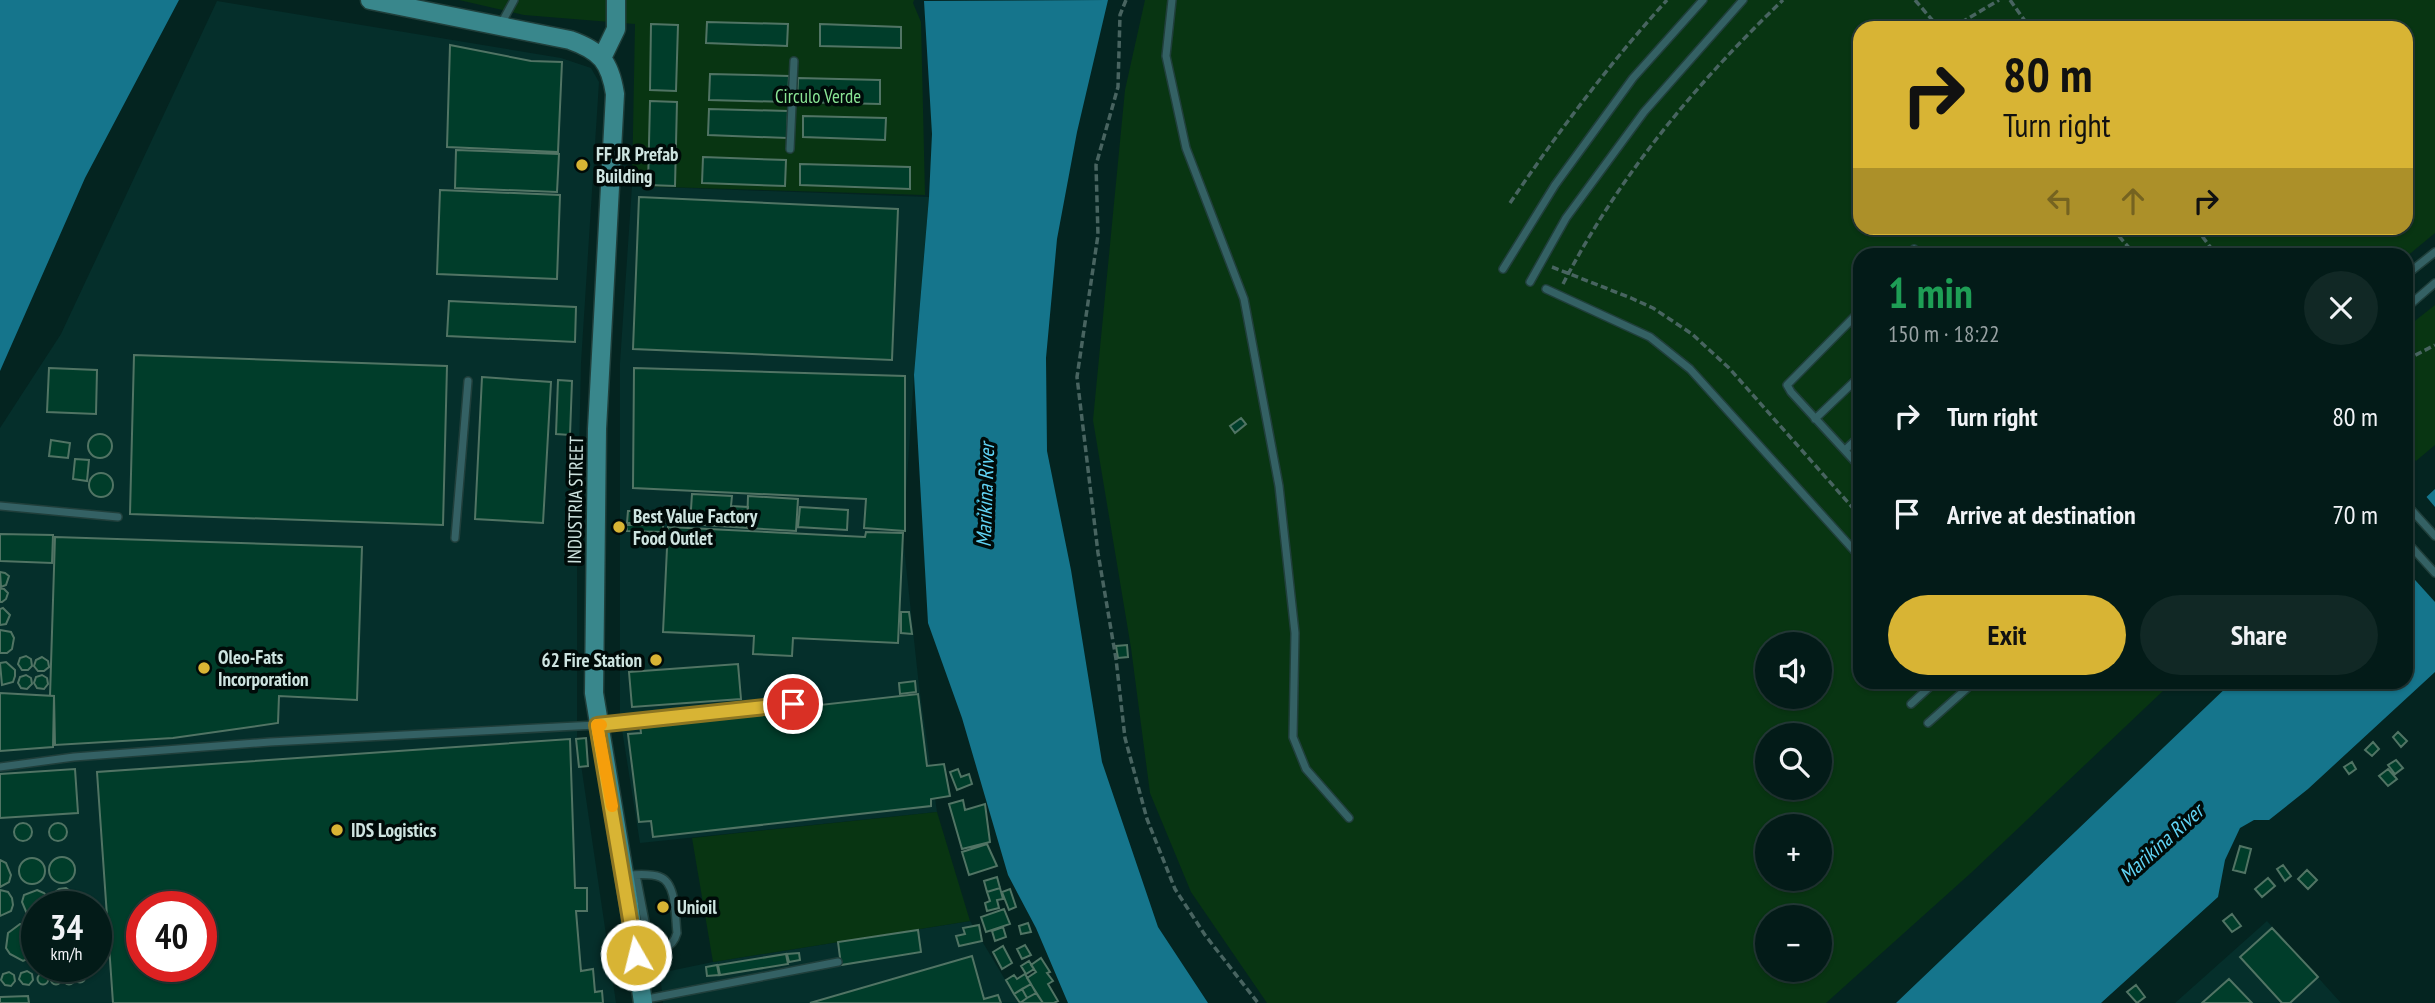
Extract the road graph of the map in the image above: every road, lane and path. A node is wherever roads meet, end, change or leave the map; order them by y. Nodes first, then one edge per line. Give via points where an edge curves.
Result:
1 (370, 0) edge
2 (514, 0) edge
3 (616, 0) edge
4 (1126, 0) edge
5 (1172, 0) edge
6 (1667, 0) edge
7 (1703, 0) edge
8 (1743, 0) edge
9 (1783, 0) edge
10 (1914, 0) edge
11 (1999, 0) edge
12 (2010, 0) edge
13 (1933, 21) edge
14 (1964, 21) edge
15 (2025, 21) edge
16 (499, 27) junction
17 (602, 58) junction
18 (794, 61) dead end
19 (790, 149) dead end
20 (1510, 203) dead end
21 (2435, 252) edge
22 (1541, 263) junction
23 (1503, 269) dead end
24 (2413, 269) edge
25 (1568, 274) junction
26 (1530, 282) dead end
27 (2435, 284) edge
28 (1546, 289) dead end
29 (1557, 295) junction
30 (2413, 302) edge
31 (1853, 318) edge
32 (2435, 345) edge
33 (2413, 356) edge
34 (468, 381) dead end
35 (1853, 383) edge
36 (1815, 419) junction
37 (1853, 443) edge
38 (1845, 450) junction
39 (1853, 459) edge
40 (0, 506) edge
41 (1853, 508) edge
42 (2413, 512) edge
43 (118, 517) dead end
44 (2435, 536) edge
45 (455, 538) dead end
46 (2413, 549) edge
47 (1853, 550) edge
48 (2435, 573) edge
49 (1928, 689) edge
50 (1966, 689) edge
51 (793, 704) dead end
52 (1911, 704) dead end
53 (1928, 723) dead end
54 (597, 725) junction
55 (0, 767) edge
56 (1349, 818) dead end
57 (630, 875) junction
58 (644, 954) junction
59 (838, 962) dead end
60 (642, 1002) edge
61 (1258, 1003) edge

1 - 16 street
2 - 16 lane
3 - 17 street via 616,29
4 - 61 path via 1120,15 1118,87 1096,165 1098,234 1077,377 1098,553 1125,738 1147,819 1175,889
5 - 56 lane via 1167,56 1186,148 1244,299 1279,486 1295,633 1293,737 1306,769
6 - 20 path via 1574,111
7 - 23 lane via 1633,78 1555,185
8 - 22 lane via 1644,112 1566,218
9 - 25 path via 1744,37 1671,122 1594,228
10 - 13 path
11 - 14 path
12 - 15 path
16 - 17 street via 570,40
17 - 54 street, INDUSTRIA STREET via 612,75 615,94 597,429 593,650
18 - 19 lane
21 - 24 lane
22 - 25 path
22 - 26 lane
25 - 29 path
25 - 41 path via 1631,298 1692,334 1738,377
27 - 30 lane
28 - 29 lane
29 - 47 lane via 1650,337 1690,369
31 - 36 lane via 1787,384
32 - 33 path
34 - 45 lane
35 - 36 lane
36 - 38 lane
37 - 38 lane
38 - 39 lane
40 - 43 lane
42 - 44 lane
46 - 48 lane
49 - 52 lane
50 - 53 lane
51 - 54 lane
54 - 55 lane via 270,742
54 - 57 street, INDUSTRIA STREET
57 - 58 street, INDUSTRIA STREET
57 - 58 lane via 665,879 673,897 676,939 661,952
58 - 60 street, INDUSTRIA STREET
59 - 60 lane

